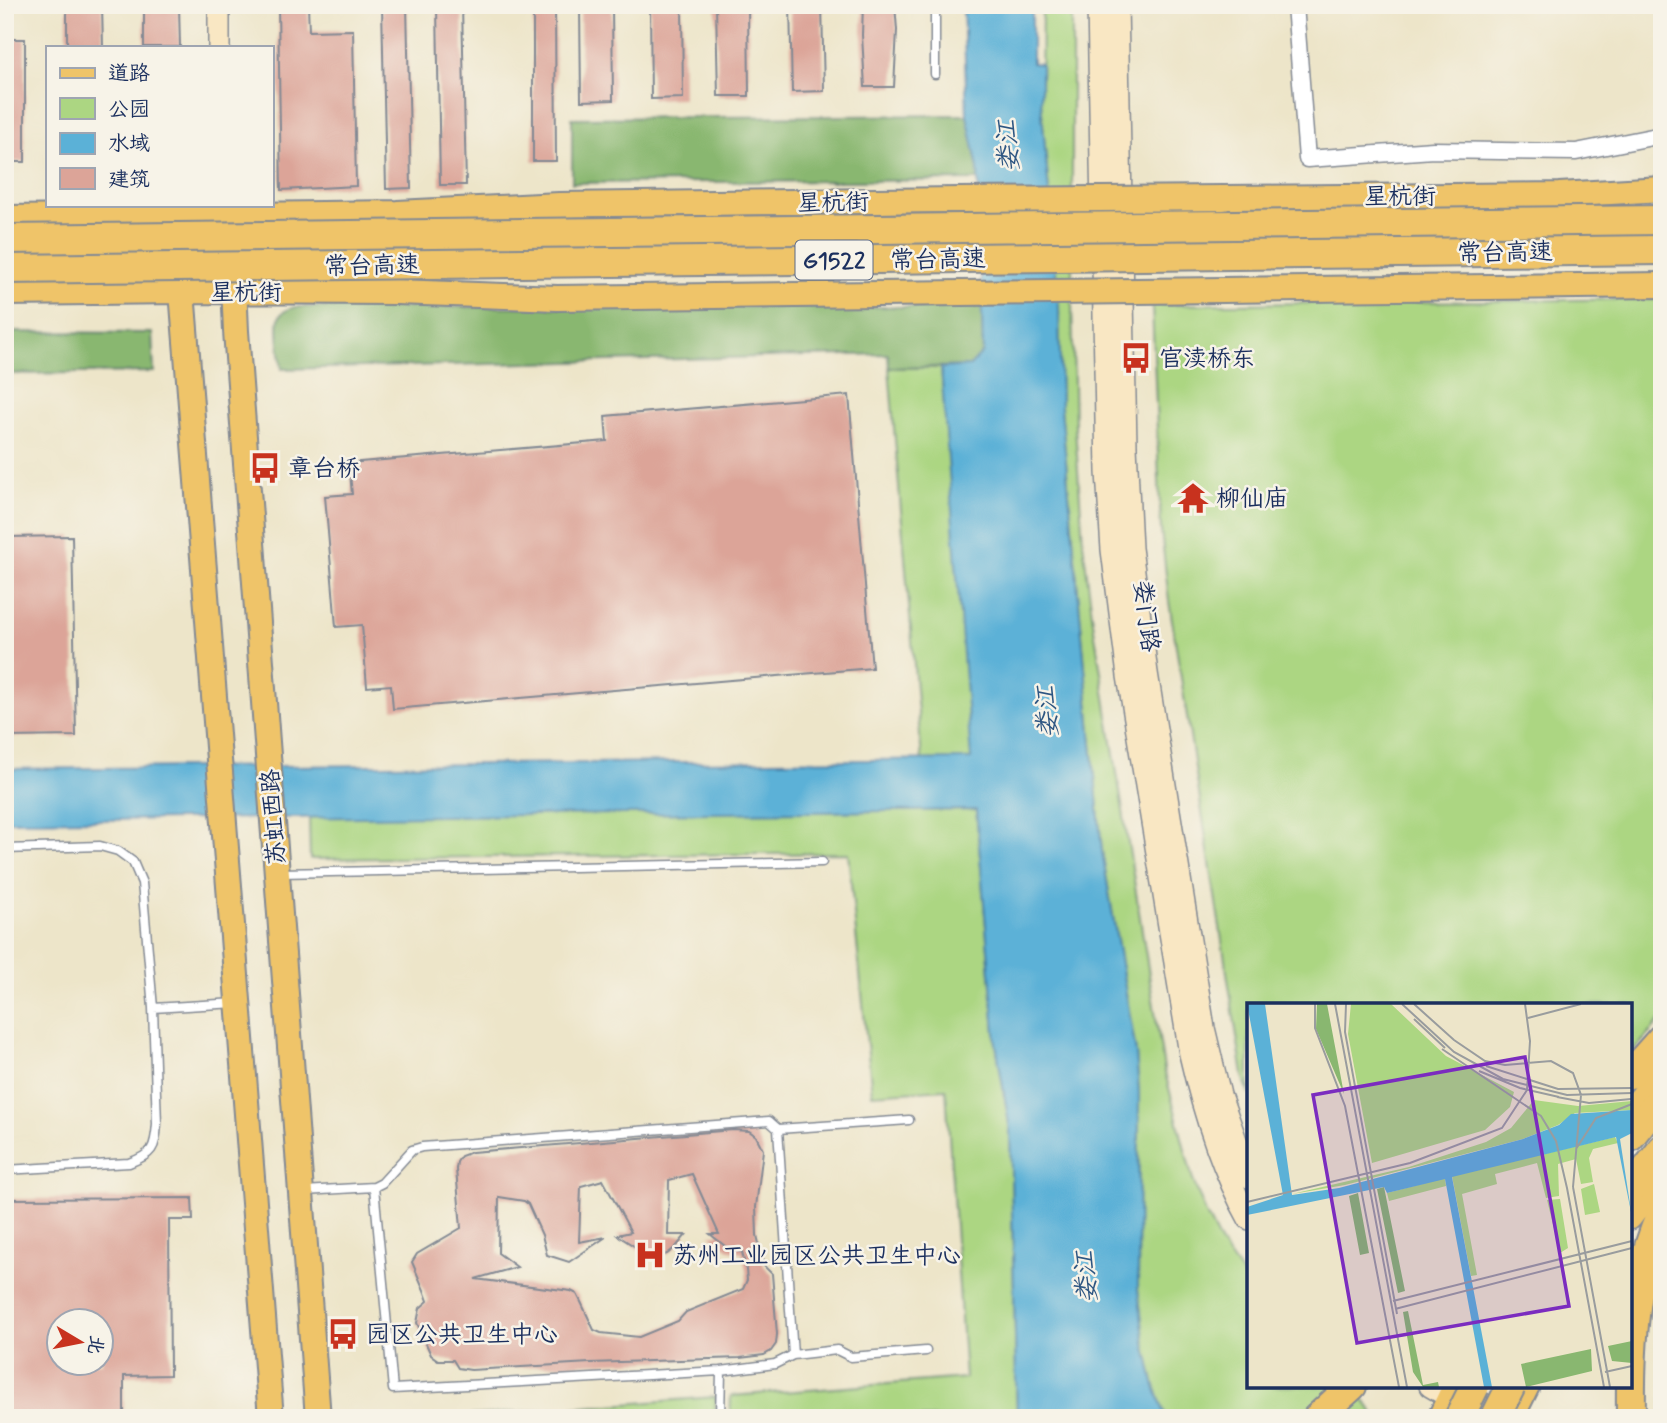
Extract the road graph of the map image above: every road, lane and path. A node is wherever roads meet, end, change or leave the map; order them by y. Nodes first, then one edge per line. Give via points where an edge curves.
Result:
1 (219, 5) edge
2 (935, 5) edge
3 (1098, 5) edge
4 (1117, 5) edge
5 (1295, 5) edge
6 (219, 46) edge
7 (935, 74) dead end
8 (1662, 135) edge
9 (1662, 189) edge
10 (231, 215) junction
11 (180, 216) junction
12 (5, 218) edge
13 (1662, 220) edge
14 (5, 239) edge
15 (1662, 250) edge
16 (5, 269) edge
17 (1662, 285) edge
18 (182, 291) junction
19 (233, 292) junction
20 (5, 293) edge
21 (5, 849) edge
22 (822, 862) dead end
23 (277, 873) junction
24 (239, 1003) junction
25 (153, 1008) junction
26 (1662, 1038) edge
27 (1632, 1072) edge
28 (1662, 1073) edge
29 (1662, 1097) edge
30 (1632, 1109) edge
31 (909, 1120) dead end
32 (778, 1129) junction
33 (1632, 1134) edge
34 (1662, 1149) edge
35 (5, 1170) edge
36 (1247, 1172) edge
37 (1662, 1174) edge
38 (374, 1187) junction
39 (1632, 1187) edge
40 (301, 1192) junction
41 (1662, 1212) edge
42 (1632, 1214) edge
43 (1247, 1215) edge
44 (1632, 1350) edge
45 (926, 1351) dead end
46 (793, 1355) junction
47 (721, 1371) junction
48 (1350, 1388) edge
49 (1511, 1388) edge
50 (1526, 1388) edge
51 (1631, 1388) edge
52 (1454, 1397) edge
53 (1509, 1417) edge
54 (271, 1418) edge
55 (318, 1418) edge
56 (720, 1418) edge
57 (1317, 1418) edge
58 (1631, 1418) edge

1 - 6 main road
2 - 7 lane
3 - 43 main road, 娄门路 via 1107,472 1117,593 1190,1054 1217,1147
4 - 36 main road, 娄门路 via 1131,548 1206,1039 1222,1104
5 - 8 street via 1307,159 1433,150 1576,152
9 - 10 main road, 星杭街, bridge via 1559,195 571,205
10 - 11 main road, 星杭街
10 - 19 main road, 苏虹西路
11 - 12 main road, 星杭街
11 - 18 main road, 苏虹西路
13 - 14 highway, 常台高速 / G1522, bridge
15 - 16 highway, 常台高速 / G1522, bridge
17 - 19 main road, 星杭街, bridge via 568,298
18 - 19 main road, 星杭街
18 - 20 main road, 星杭街
18 - 24 main road, 苏虹西路
19 - 23 main road, 苏虹西路
21 - 25 lane via 100,846 134,862 142,883
22 - 23 lane
23 - 40 main road, 苏虹西路
24 - 25 lane
24 - 54 main road, 苏虹西路
25 - 35 lane via 157,1124 155,1142 145,1157 129,1163
26 - 27 highway
28 - 30 main road
29 - 33 highway
31 - 32 lane
32 - 38 lane via 769,1121 422,1147 412,1150
32 - 46 lane
34 - 39 highway
37 - 42 main road
38 - 40 lane
38 - 47 lane via 393,1389
40 - 55 main road, 苏虹西路
41 - 44 highway via 1644,1265
45 - 46 lane via 850,1357 837,1350
46 - 47 lane via 775,1364
47 - 56 lane
48 - 57 highway
49 - 53 highway, bridge
50 - 53 main road
51 - 58 highway
52 - 53 main road

